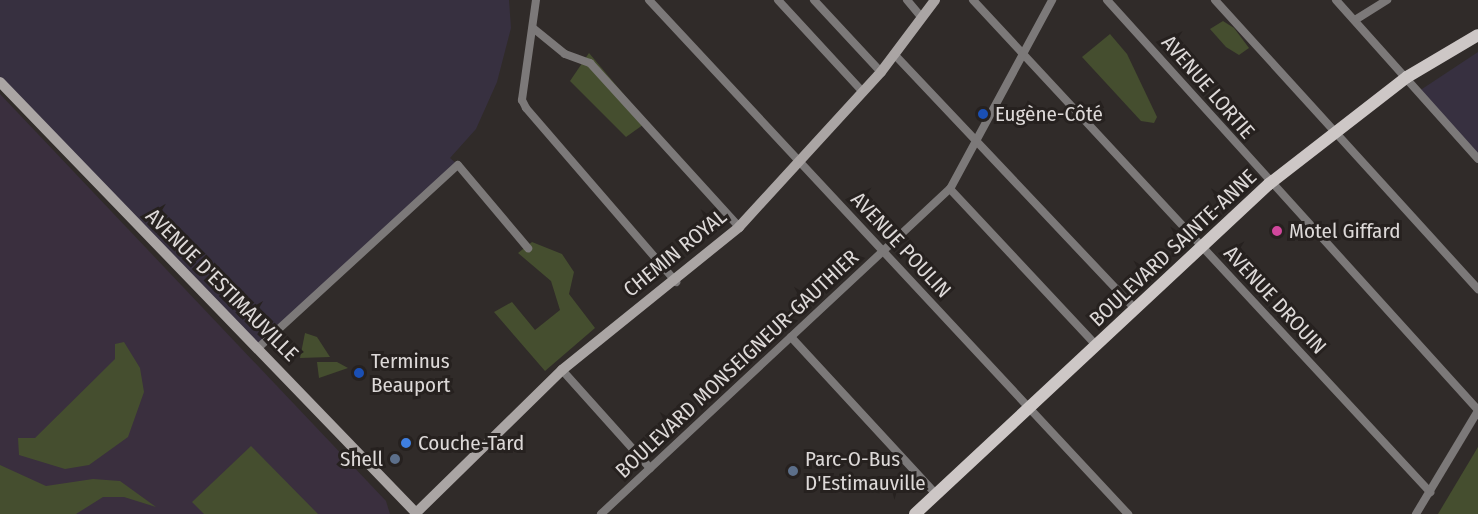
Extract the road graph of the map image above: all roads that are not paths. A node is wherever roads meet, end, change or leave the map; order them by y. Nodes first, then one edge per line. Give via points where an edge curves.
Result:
1 (536, 0) edge
2 (649, 0) edge
3 (778, 0) edge
4 (814, 0) edge
5 (907, 0) edge
6 (935, 0) edge
7 (972, 0) edge
8 (1052, 0) edge
9 (1107, 0) edge
10 (1215, 0) edge
11 (1336, 0) edge
12 (1387, 0) edge
13 (922, 18) junction
14 (1355, 20) junction
15 (534, 28) junction
16 (1478, 35) edge
17 (894, 54) junction
18 (1024, 56) junction
19 (881, 72) junction
20 (1407, 77) junction
21 (0, 82) edge
22 (863, 92) junction
23 (1333, 130) junction
24 (981, 140) junction
25 (1478, 159) edge
26 (799, 164) junction
27 (1269, 184) junction
28 (950, 189) junction
29 (739, 227) junction
30 (1201, 247) junction
31 (528, 248) dead end
32 (885, 252) junction
33 (676, 282) junction
34 (1478, 289) edge
35 (1136, 310) junction
36 (791, 337) junction
37 (1097, 346) junction
38 (258, 348) junction
39 (562, 370) junction
40 (1030, 409) junction
41 (1478, 410) edge
42 (650, 468) junction
43 (1430, 492) junction
44 (936, 494) junction
45 (416, 514) edge
46 (600, 514) edge
47 (915, 514) edge
48 (1128, 514) edge
49 (1416, 514) edge

1 - 15 street
2 - 26 street, AVENUE POULIN
3 - 22 street
4 - 19 street
5 - 13 street
6 - 13 main road, CHEMIN ROYAL
7 - 18 street, AVENUE DROUIN
8 - 18 street, BOULEVARD MONSEIGNEUR-GAUTHIER
9 - 27 street, AVENUE LORTIE
10 - 23 street
11 - 14 street
12 - 14 street
13 - 17 main road, CHEMIN ROYAL
14 - 20 street
15 - 29 street via 565,54 590,63
15 - 33 street via 522,100
16 - 20 main road, BOULEVARD SAINTE-ANNE
17 - 19 main road, CHEMIN ROYAL
17 - 24 street
18 - 24 street, BOULEVARD MONSEIGNEUR-GAUTHIER
18 - 30 street, AVENUE DROUIN
19 - 22 main road, CHEMIN ROYAL
20 - 23 main road, BOULEVARD SAINTE-ANNE
20 - 25 street
21 - 38 main road, AVENUE D'ESTIMAUVILLE
22 - 26 main road, CHEMIN ROYAL
23 - 27 main road, BOULEVARD SAINTE-ANNE
23 - 34 street
24 - 28 street, BOULEVARD MONSEIGNEUR-GAUTHIER
24 - 35 street
26 - 29 main road, CHEMIN ROYAL
26 - 32 street, AVENUE POULIN
27 - 30 main road, BOULEVARD SAINTE-ANNE
27 - 41 street, AVENUE LORTIE
28 - 32 street, BOULEVARD MONSEIGNEUR-GAUTHIER
28 - 37 street
29 - 33 main road, CHEMIN ROYAL
30 - 35 main road, BOULEVARD SAINTE-ANNE
30 - 43 street, AVENUE DROUIN
31 - 38 street via 458,165
32 - 36 street, BOULEVARD MONSEIGNEUR-GAUTHIER
32 - 40 street, AVENUE POULIN
33 - 39 main road, CHEMIN ROYAL
35 - 37 main road, BOULEVARD SAINTE-ANNE
36 - 42 street, BOULEVARD MONSEIGNEUR-GAUTHIER
36 - 44 street
37 - 40 main road, BOULEVARD SAINTE-ANNE
38 - 45 main road, AVENUE D'ESTIMAUVILLE
39 - 42 street
39 - 45 main road, CHEMIN ROYAL
40 - 44 main road, BOULEVARD SAINTE-ANNE
40 - 48 street, AVENUE POULIN
41 - 43 street
42 - 46 street, BOULEVARD MONSEIGNEUR-GAUTHIER
43 - 49 street
44 - 47 main road, BOULEVARD SAINTE-ANNE

